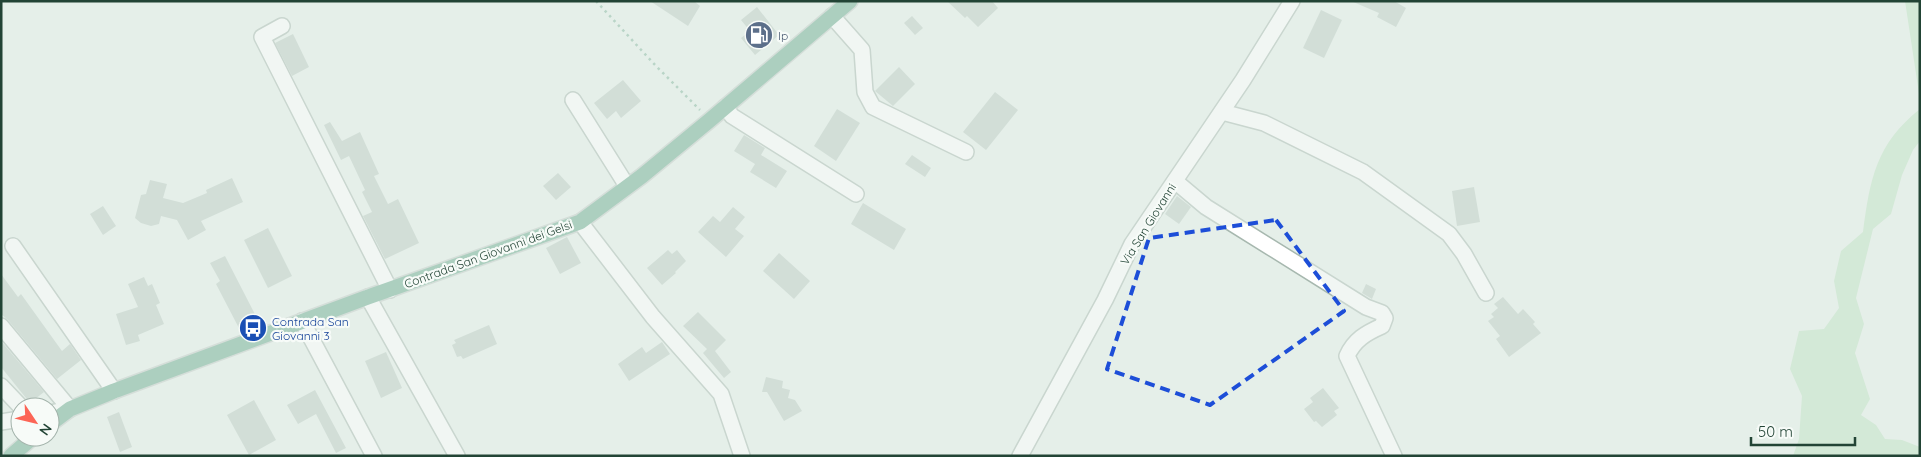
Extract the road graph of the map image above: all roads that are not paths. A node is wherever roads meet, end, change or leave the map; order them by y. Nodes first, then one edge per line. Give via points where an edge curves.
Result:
1 (850, 1) edge
2 (1292, 1) edge
3 (832, 16) junction
4 (282, 26) dead end
5 (573, 100) dead end
6 (726, 107) junction
7 (1222, 112) junction
8 (966, 152) dead end
9 (1175, 181) junction
10 (627, 186) junction
11 (856, 194) dead end
12 (580, 222) junction
13 (13, 246) dead end
14 (390, 290) junction
15 (1486, 293) dead end
16 (368, 297) junction
17 (302, 321) junction
18 (1, 326) edge
19 (1, 386) edge
20 (114, 391) junction
21 (11, 397) edge
22 (70, 410) junction
23 (60, 412) edge
24 (60, 417) edge
25 (21, 447) edge
26 (11, 456) edge
27 (374, 456) edge
28 (458, 456) edge
29 (742, 456) edge
30 (1020, 456) edge
31 (1394, 456) edge

1 - 3 main road, Contrada San Giovanni dei Gelsi
2 - 7 street, Via San Giovanni
3 - 6 main road, Contrada San Giovanni dei Gelsi
3 - 8 street via 862,50 865,92 873,107
4 - 14 street via 262,37
5 - 10 street
6 - 10 main road, Contrada San Giovanni dei Gelsi
6 - 11 street via 732,116
7 - 9 street, Via San Giovanni
7 - 15 street via 1264,123 1363,172 1449,234
9 - 30 street, Via San Giovanni via 1132,244
9 - 31 street via 1206,207 1366,307 1382,313 1385,318 1382,326 1352,345 1347,356
10 - 12 main road, Contrada San Giovanni dei Gelsi
12 - 14 main road, Contrada San Giovanni dei Gelsi
12 - 29 street via 654,317 721,394
13 - 20 street
14 - 16 main road, Contrada San Giovanni dei Gelsi
16 - 17 main road, Contrada San Giovanni dei Gelsi
16 - 28 street
17 - 20 main road, Contrada San Giovanni dei Gelsi
17 - 27 street
18 - 22 street
19 - 21 street
20 - 22 main road, Contrada San Giovanni dei Gelsi
22 - 23 street, Contrada San Giovanni dei Gelsi
22 - 24 main road, Contrada San Giovanni dei Gelsi
25 - 26 main road

